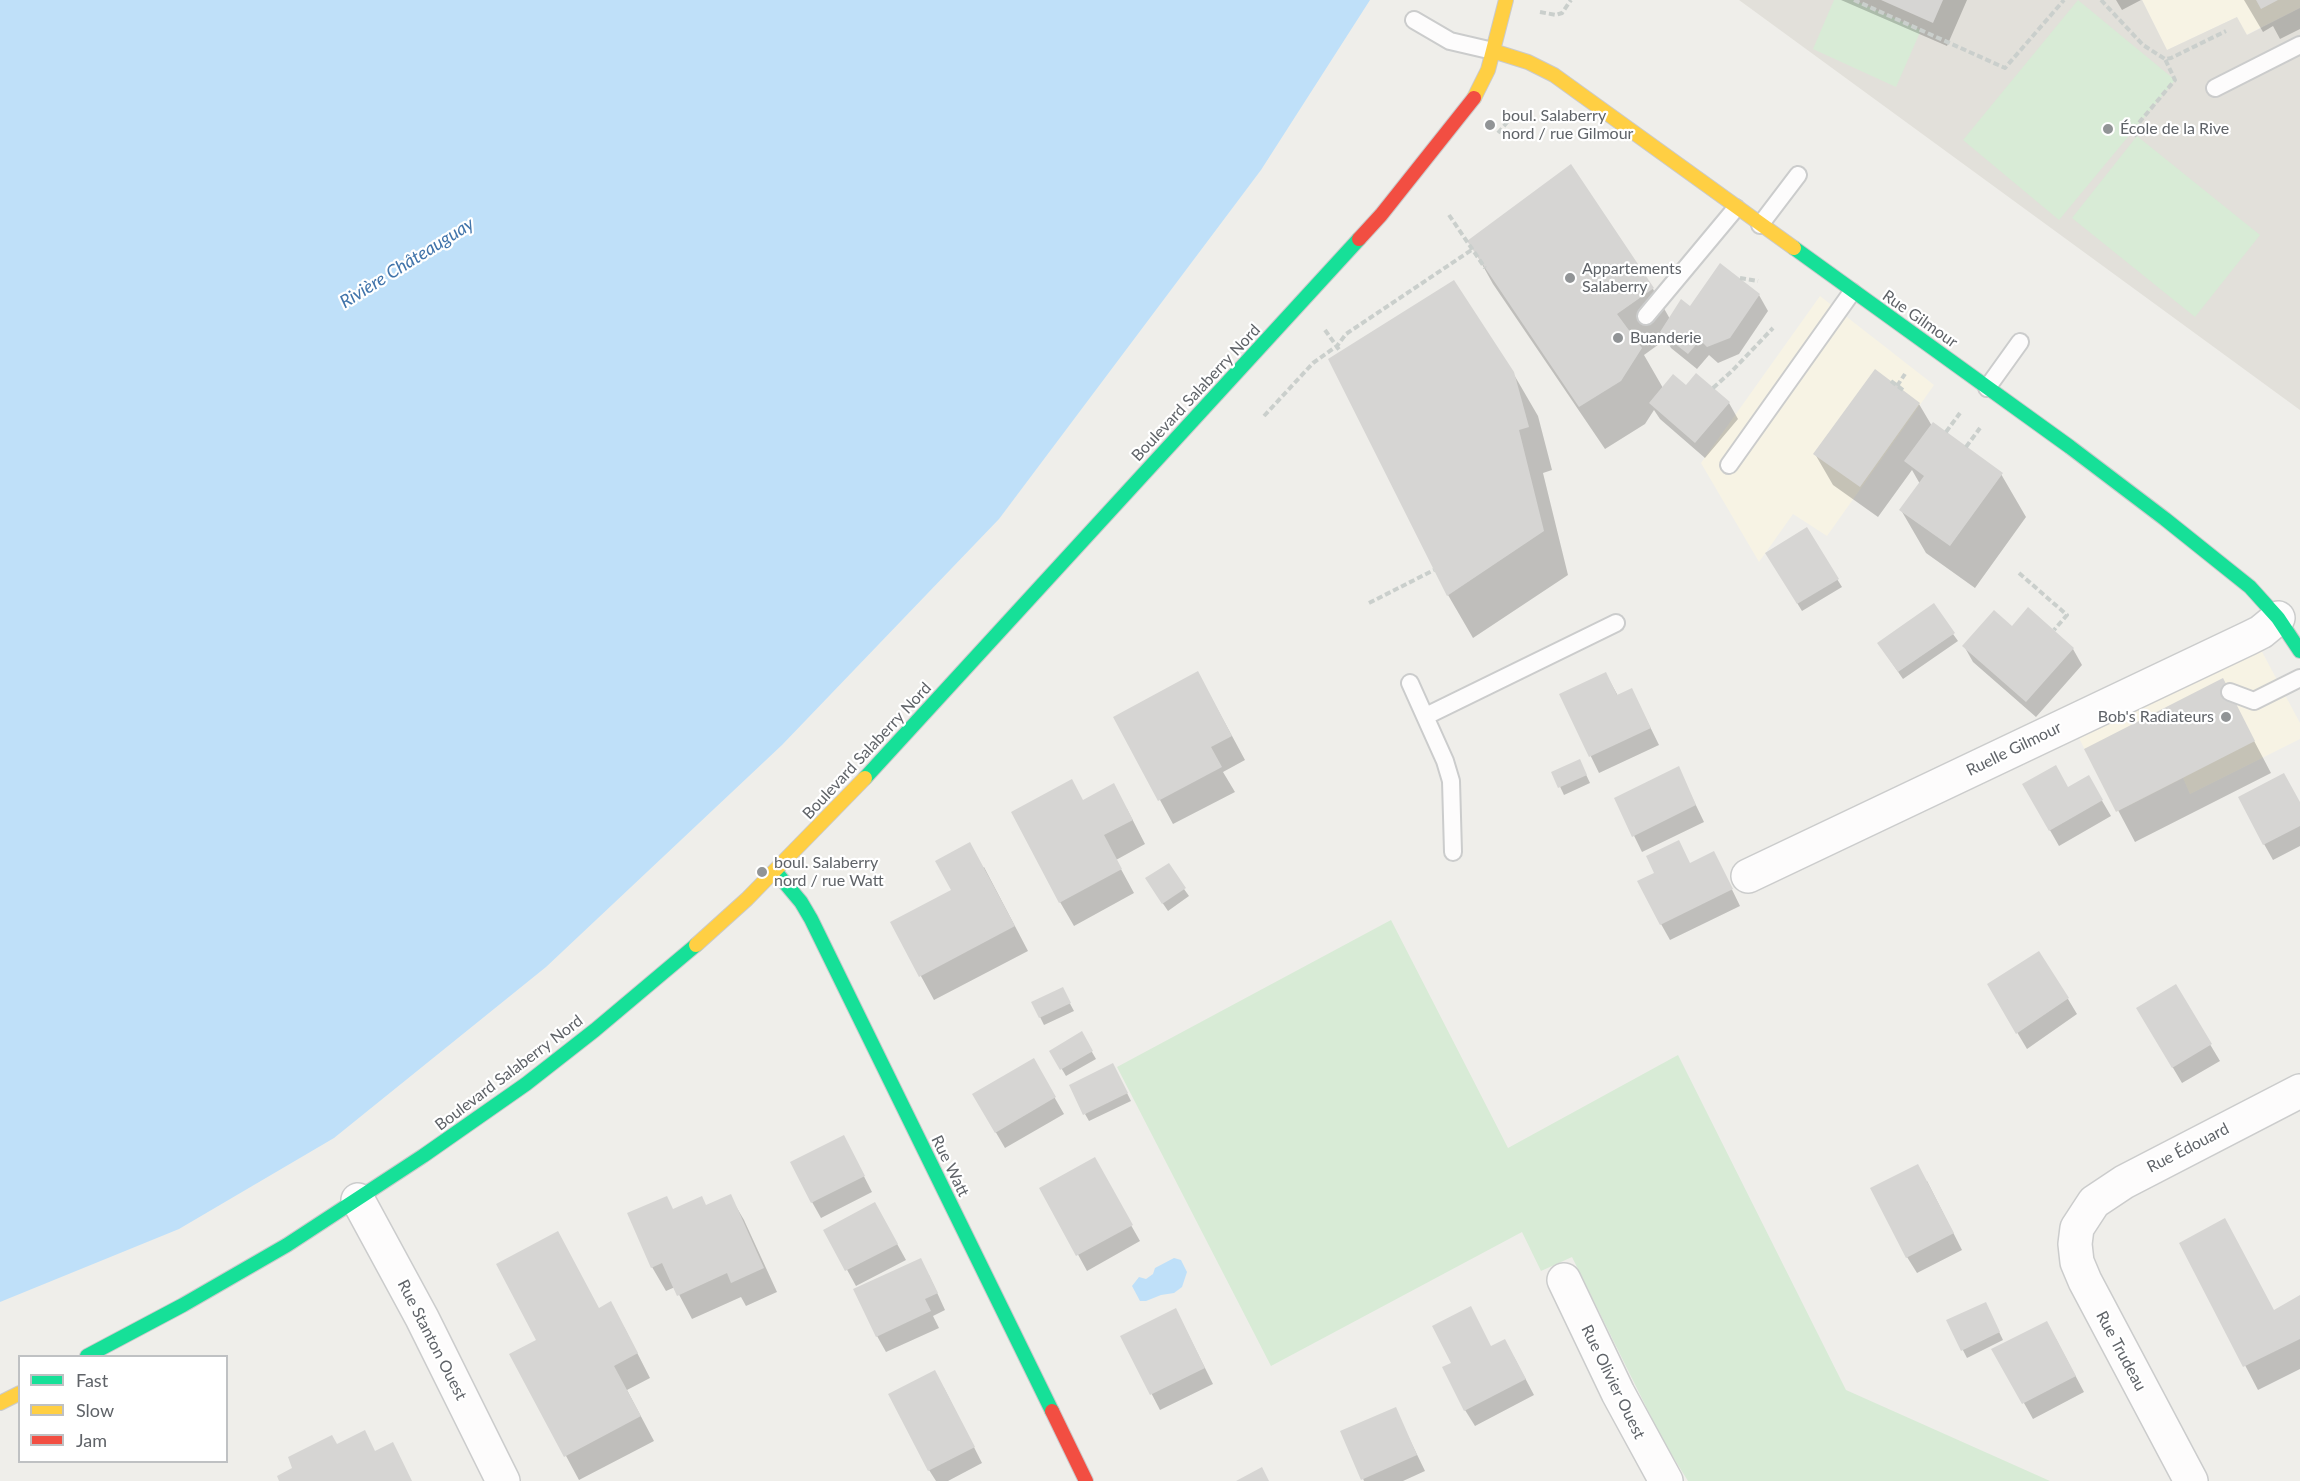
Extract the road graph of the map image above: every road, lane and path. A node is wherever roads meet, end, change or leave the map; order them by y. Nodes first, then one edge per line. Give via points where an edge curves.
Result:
1 (1506, 0) edge
2 (1571, 0) edge
3 (1854, 0) edge
4 (2064, 0) edge
5 (2101, 0) edge
6 (1540, 13) dead end
7 (1414, 20) dead end
8 (2226, 31) dead end
9 (2300, 45) edge
10 (1492, 51) junction
11 (2165, 59) junction
12 (2215, 88) dead end
13 (2137, 136) dead end
14 (1798, 175) dead end
15 (1736, 208) junction
16 (1449, 214) dead end
17 (1760, 225) junction
18 (1473, 249) junction
19 (1485, 268) dead end
20 (1740, 278) dead end
21 (1758, 281) dead end
22 (1852, 292) junction
23 (1646, 316) dead end
24 (1773, 328) dead end
25 (2020, 342) dead end
26 (1337, 346) junction
27 (1340, 351) dead end
28 (1906, 374) dead end
29 (1891, 381) dead end
30 (1897, 386) junction
31 (1713, 388) dead end
32 (1987, 388) junction
33 (1903, 390) dead end
34 (1264, 416) dead end
35 (1729, 465) dead end
36 (1434, 570) dead end
37 (2019, 573) dead end
38 (1369, 603) dead end
39 (2278, 618) junction
40 (1616, 623) dead end
41 (2054, 630) dead end
42 (2300, 651) edge
43 (2300, 678) edge
44 (1410, 682) dead end
45 (2230, 692) dead end
46 (1426, 716) junction
47 (1453, 852) dead end
48 (775, 871) junction
49 (1748, 876) dead end
50 (2300, 1091) edge
51 (358, 1200) junction
52 (2084, 1215) joint
53 (1564, 1281) dead end
54 (89, 1355) edge
55 (18, 1394) edge
56 (0, 1403) edge
57 (503, 1481) edge
58 (1086, 1481) edge
59 (1666, 1481) edge
60 (2191, 1481) edge

1 - 10 street, Boulevard Salaberry Nord
2 - 6 path via 1562,13
3 - 4 path via 2005,68
5 - 11 path via 2143,45
7 - 10 lane via 1450,41
8 - 11 path
9 - 12 lane
10 - 15 street, Rue Gilmour via 1554,75
10 - 48 street, Boulevard Salaberry Nord via 1488,70 1472,100 1381,215 916,724
11 - 13 path via 2175,81 2132,131
14 - 17 lane
15 - 17 street, Rue Gilmour
15 - 23 lane
16 - 18 path
17 - 22 street, Rue Gilmour
18 - 19 path
18 - 26 path via 1346,334
20 - 21 path
22 - 32 street, Rue Gilmour
22 - 35 lane
24 - 31 path
25 - 32 lane
26 - 27 path
26 - 34 path via 1314,363
28 - 30 path
29 - 30 path
30 - 33 path
32 - 39 street, Rue Gilmour via 2205,550 2250,587
36 - 38 path
37 - 41 path via 2067,615
39 - 42 street, Rue Gilmour
39 - 49 street, Ruelle Gilmour via 2249,638
40 - 46 lane
43 - 45 lane via 2254,701
44 - 46 lane
46 - 47 lane via 1451,781
48 - 51 street, Boulevard Salaberry Nord via 700,942 595,1030 479,1118
48 - 58 street, Rue Watt via 811,919
50 - 52 street, Rue Édouard via 2124,1182 2094,1202
51 - 54 street, Boulevard Salaberry Nord via 204,1293
51 - 57 street, Rue Stanton Ouest
52 - 60 street, Rue Trudeau via 2074,1244 2077,1262
53 - 59 street, Rue Olivier Ouest
55 - 56 street

